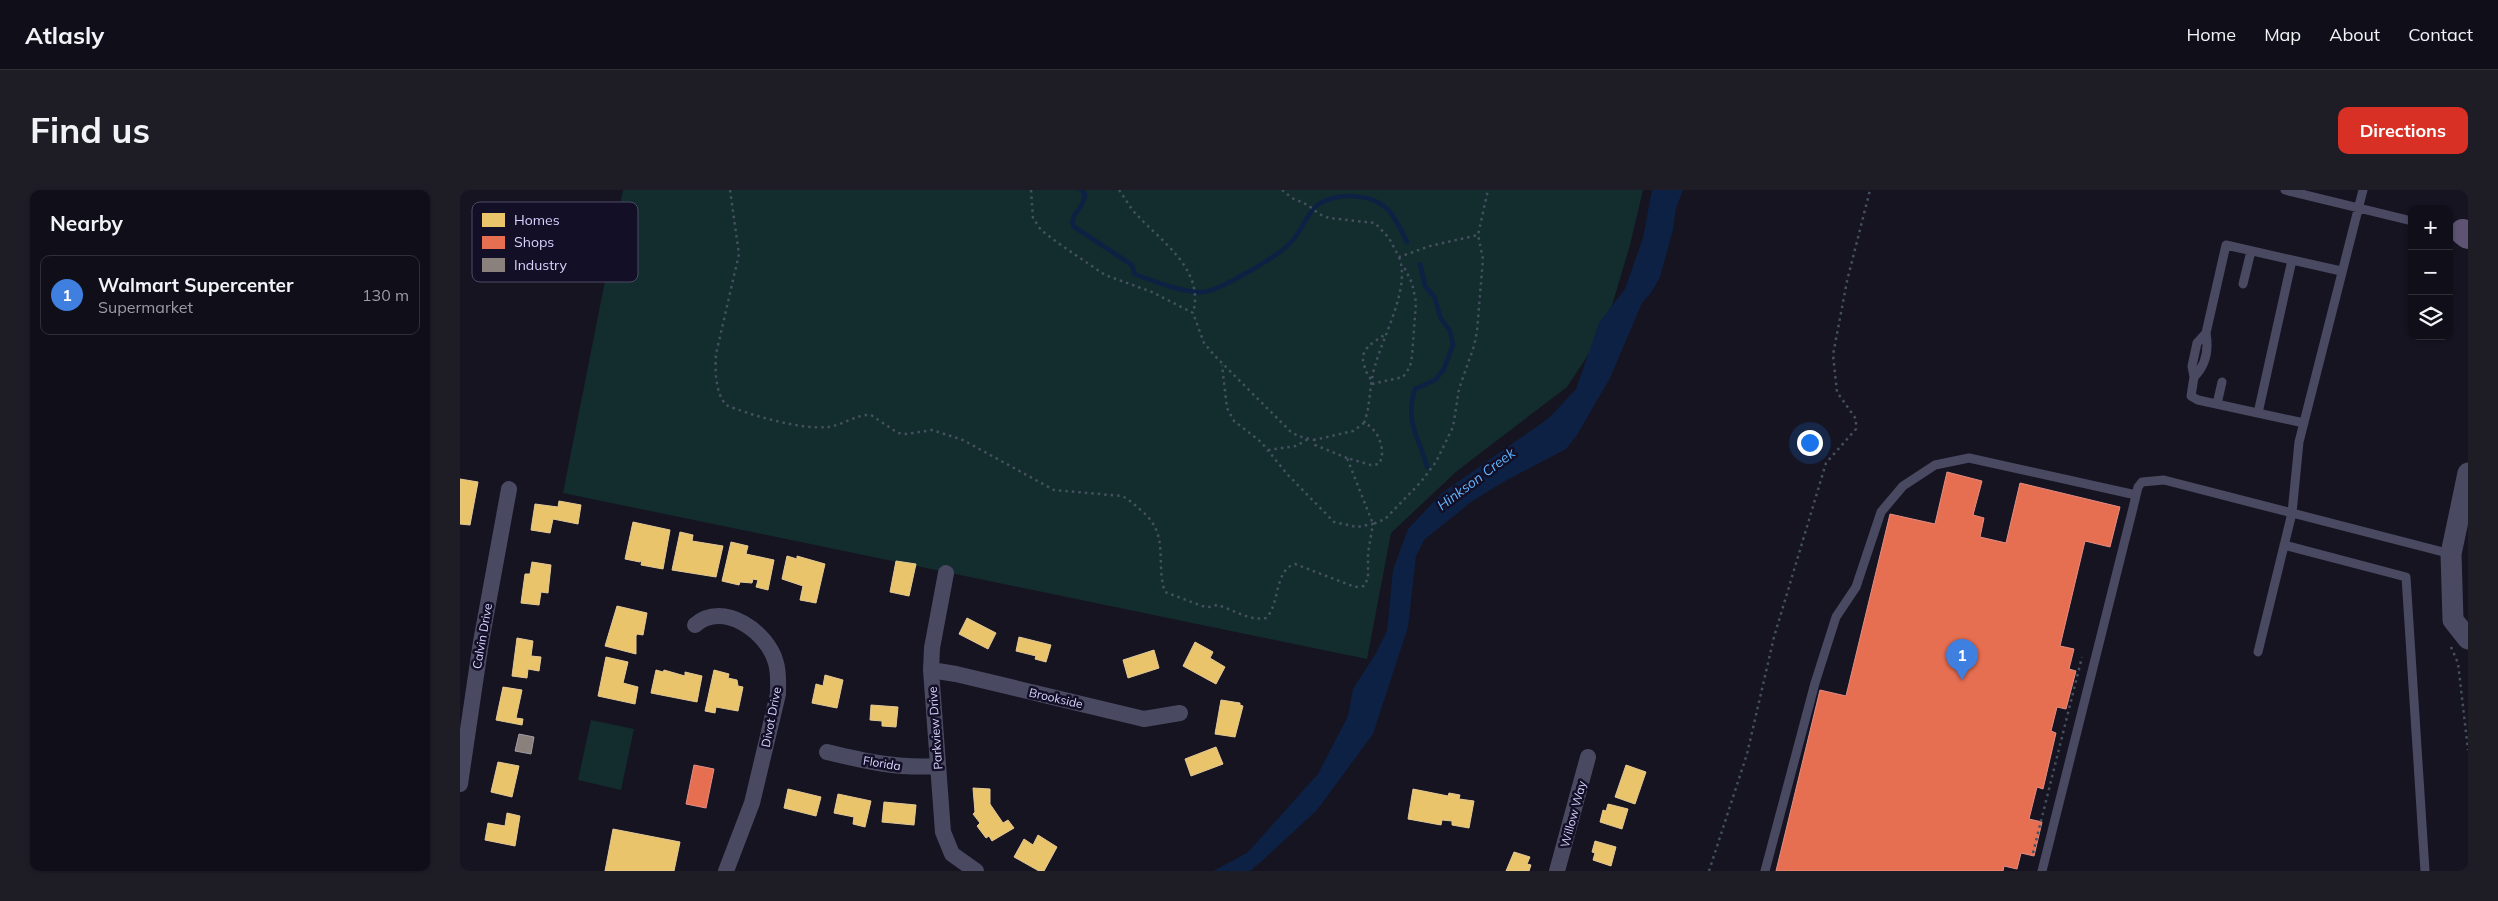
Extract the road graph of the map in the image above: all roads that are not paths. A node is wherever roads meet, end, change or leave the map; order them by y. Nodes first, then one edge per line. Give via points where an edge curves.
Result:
1 (2285, 190) edge
2 (2363, 190) edge
3 (2358, 208) junction
4 (2408, 220) edge
5 (2251, 251) junction
6 (2292, 260) junction
7 (2341, 271) junction
8 (2243, 284) dead end
9 (2222, 382) dead end
10 (2217, 404) junction
11 (2258, 413) junction
12 (2304, 423) junction
13 (2468, 473) edge
14 (509, 489) dead end
15 (2136, 495) junction
16 (2292, 513) junction
17 (2284, 545) junction
18 (2451, 554) junction
19 (946, 573) dead end
20 (2468, 621) edge
21 (694, 625) dead end
22 (2459, 640) edge
23 (2258, 652) dead end
24 (931, 670) junction
25 (1180, 713) dead end
26 (827, 752) dead end
27 (1588, 757) dead end
28 (938, 766) junction
29 (460, 784) edge
30 (726, 871) edge
31 (976, 871) edge
32 (1558, 871) edge
33 (1765, 871) edge
34 (2042, 871) edge
35 (2426, 871) edge

1 - 3 lane
2 - 3 lane
3 - 4 lane
3 - 7 lane
5 - 6 lane
5 - 8 lane
5 - 10 lane via 2226,245 2206,333 2197,343 2191,396
6 - 7 lane
6 - 11 lane
7 - 12 lane
9 - 10 lane
10 - 11 lane
11 - 12 lane
12 - 16 lane
13 - 18 street
14 - 29 street, Calvin Drive via 480,642
15 - 16 lane via 2142,482 2164,480
15 - 33 lane via 1969,458 1935,465 1904,486 1881,512 1856,587 1836,616
15 - 34 lane
16 - 17 lane
16 - 18 lane
17 - 23 lane
17 - 35 lane via 2406,577
18 - 20 street via 2464,559
18 - 22 street via 2453,620
19 - 24 street, Parkview Drive
21 - 30 street, Divot Drive via 708,618 726,618 745,624 760,634 769,647 779,679 752,803
24 - 25 street, Brookside via 1144,719
24 - 28 street, Parkview Drive
26 - 28 street, Florida via 895,766
27 - 32 street, Willow Way
28 - 31 street, Parkview Drive via 943,832 952,854

